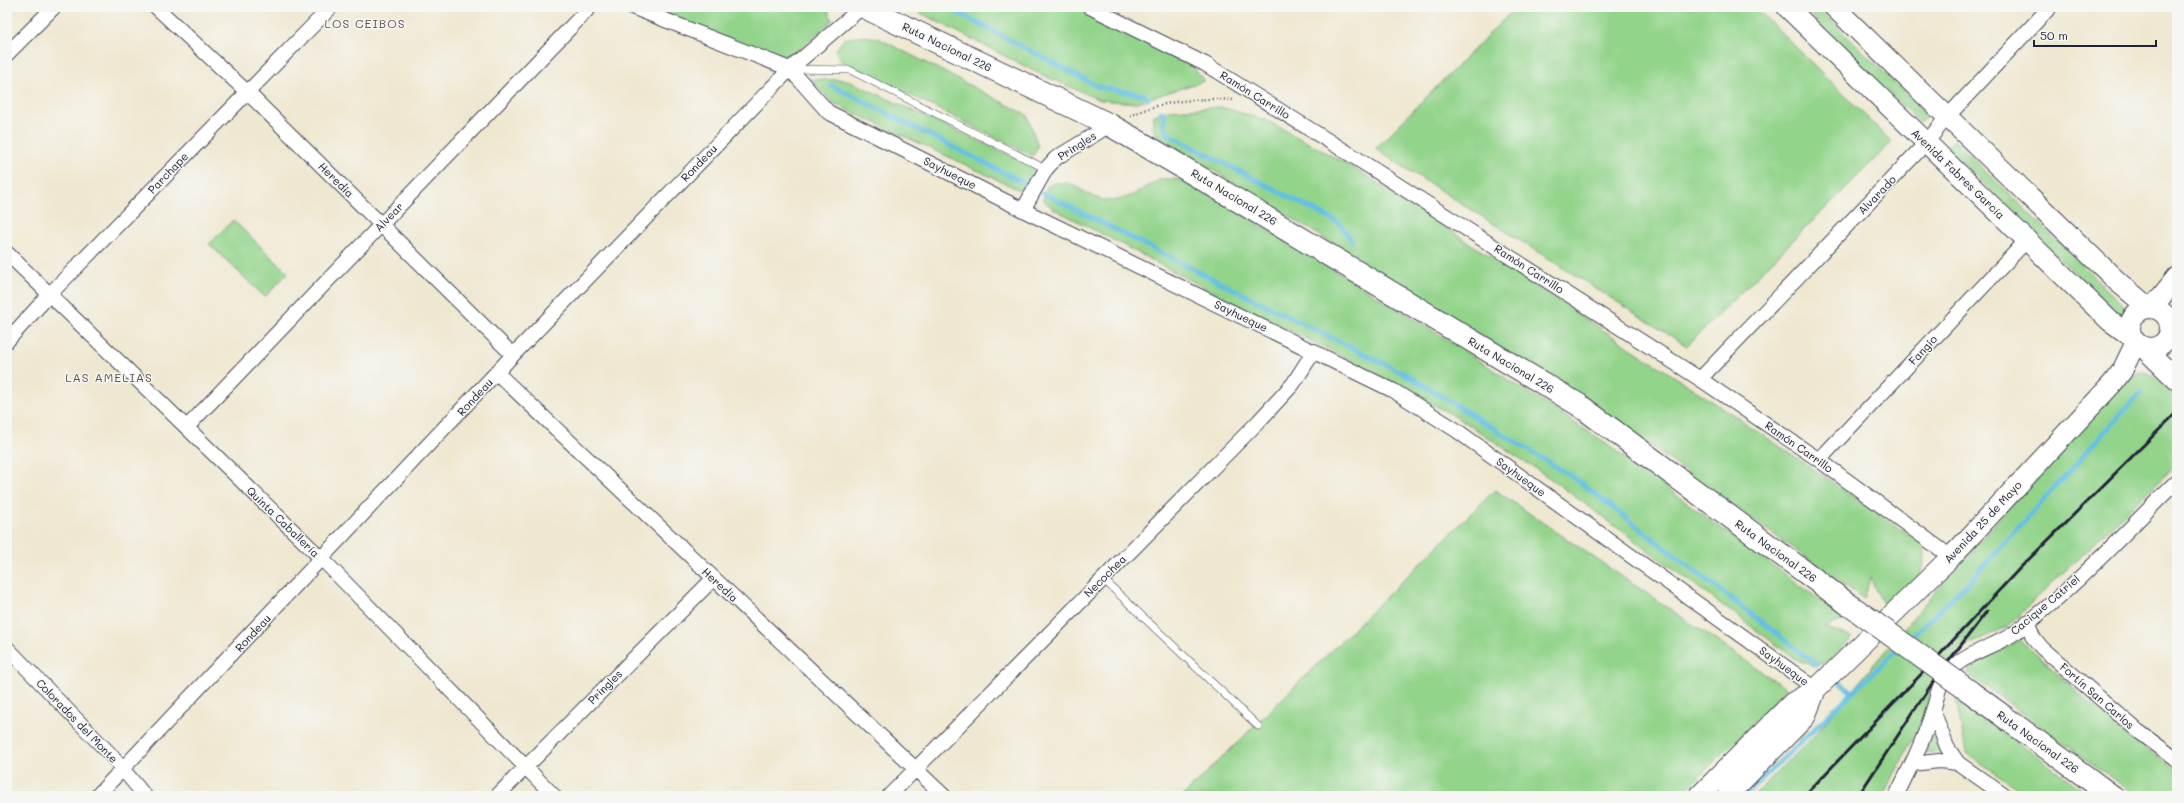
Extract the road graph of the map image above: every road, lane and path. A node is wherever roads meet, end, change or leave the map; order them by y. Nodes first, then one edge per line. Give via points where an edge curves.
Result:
1 (54, 7) edge
2 (156, 7) edge
3 (331, 7) edge
4 (590, 7) edge
5 (632, 7) edge
6 (863, 7) edge
7 (1090, 7) edge
8 (1787, 7) edge
9 (1834, 7) edge
10 (2050, 7) edge
11 (7, 54) edge
12 (790, 70) junction
13 (248, 92) junction
14 (1240, 100) dead end
15 (1948, 117) junction
16 (1110, 126) junction
17 (1926, 143) junction
18 (1046, 169) junction
19 (1022, 210) junction
20 (382, 225) junction
21 (2027, 240) junction
22 (7, 253) edge
23 (2177, 277) edge
24 (49, 294) junction
25 (2151, 308) junction
26 (2174, 329) edge
27 (7, 341) edge
28 (2137, 342) junction
29 (1314, 351) junction
30 (513, 355) junction
31 (497, 373) junction
32 (1700, 379) junction
33 (2177, 380) edge
34 (187, 427) junction
35 (1819, 460) junction
36 (2177, 481) edge
37 (1951, 557) junction
38 (322, 559) junction
39 (714, 578) junction
40 (1103, 579) junction
41 (2027, 622) junction
42 (7, 648) edge
43 (1816, 689) junction
44 (1933, 710) junction
45 (1258, 726) dead end
46 (2177, 760) edge
47 (1958, 763) junction
48 (1912, 764) junction
49 (526, 767) junction
50 (915, 768) junction
51 (123, 770) junction
52 (97, 796) edge
53 (145, 796) edge
54 (497, 796) edge
55 (554, 796) edge
56 (889, 796) edge
57 (944, 796) edge
58 (1700, 796) edge
59 (1727, 796) edge
60 (1896, 796) edge
61 (2005, 796) edge
62 (2112, 796) edge

1 - 11 street
2 - 13 street, Heredia
3 - 13 street, Parchape
4 - 20 street, Alvear
5 - 12 street, Sayhueque
6 - 12 street, Rondeau
6 - 16 highway, Ruta Nacional 226
7 - 32 street, Ramón Carrillo via 1205,64
8 - 17 street, Avenida Fabres García
9 - 15 street
10 - 15 street, Alvarado
12 - 18 lane via 850,70
12 - 19 street, Sayhueque via 828,112
12 - 30 street, Rondeau
13 - 20 street, Heredia
13 - 24 street, Parchape
14 - 16 path via 1176,103 1137,112
15 - 17 street, Alvarado
15 - 25 street via 2118,282
16 - 18 street, Pringles via 1056,158
16 - 62 highway, Ruta Nacional 226, bridge via 1579,405
17 - 21 street, Avenida Fabres García
17 - 32 street, Alvarado
18 - 19 street, Pringles
19 - 29 street, Sayhueque
20 - 30 street, Heredia
20 - 34 street, Alvear
21 - 28 street, Avenida Fabres García via 2110,321
21 - 35 street, Fangio
22 - 24 street, Quinta Caballería
23 - 25 street
24 - 27 street, Parchape
24 - 34 street, Quinta Caballería
25 - 26 street via 2164,314
25 - 28 street via 2134,315 2130,328
26 - 28 street via 2163,344 2151,348
28 - 33 street, Avenida Fabres García
28 - 37 street, Avenida 25 de Mayo via 2112,384
29 - 40 street, Necochea via 1293,384 1259,421
29 - 43 street, Sayhueque via 1394,391 1456,430
30 - 31 street, Rondeau
31 - 38 street, Rondeau
31 - 39 street, Heredia
32 - 35 street, Ramón Carrillo
34 - 38 street, Quinta Caballería
35 - 37 street, Ramón Carrillo
36 - 41 street, Cacique Catriel via 2060,595
37 - 43 street, Avenida 25 de Mayo
38 - 49 street, Quinta Caballería
38 - 51 street, Rondeau
39 - 49 street, Pringles
39 - 50 street, Heredia
40 - 45 lane
40 - 50 street, Necochea
41 - 44 street, Cacique Catriel via 2004,639 1967,657 1948,672 1939,687
41 - 46 street, Fortín San Carlos via 2033,637 2042,648 2138,731
42 - 51 street, Colorados del Monte
43 - 58 street, Avenida 25 de Mayo via 1792,703
43 - 59 street, Avenida 25 de Mayo via 1805,717
44 - 47 street via 1947,747
44 - 48 street, Cacique Catriel
47 - 48 street via 1939,761
47 - 61 street
48 - 60 street, Cacique Catriel
49 - 54 street, Pringles
49 - 55 street, Quinta Caballería
50 - 56 street, Necochea
50 - 57 street, Heredia
51 - 52 street, Rondeau
51 - 53 street, Colorados del Monte

